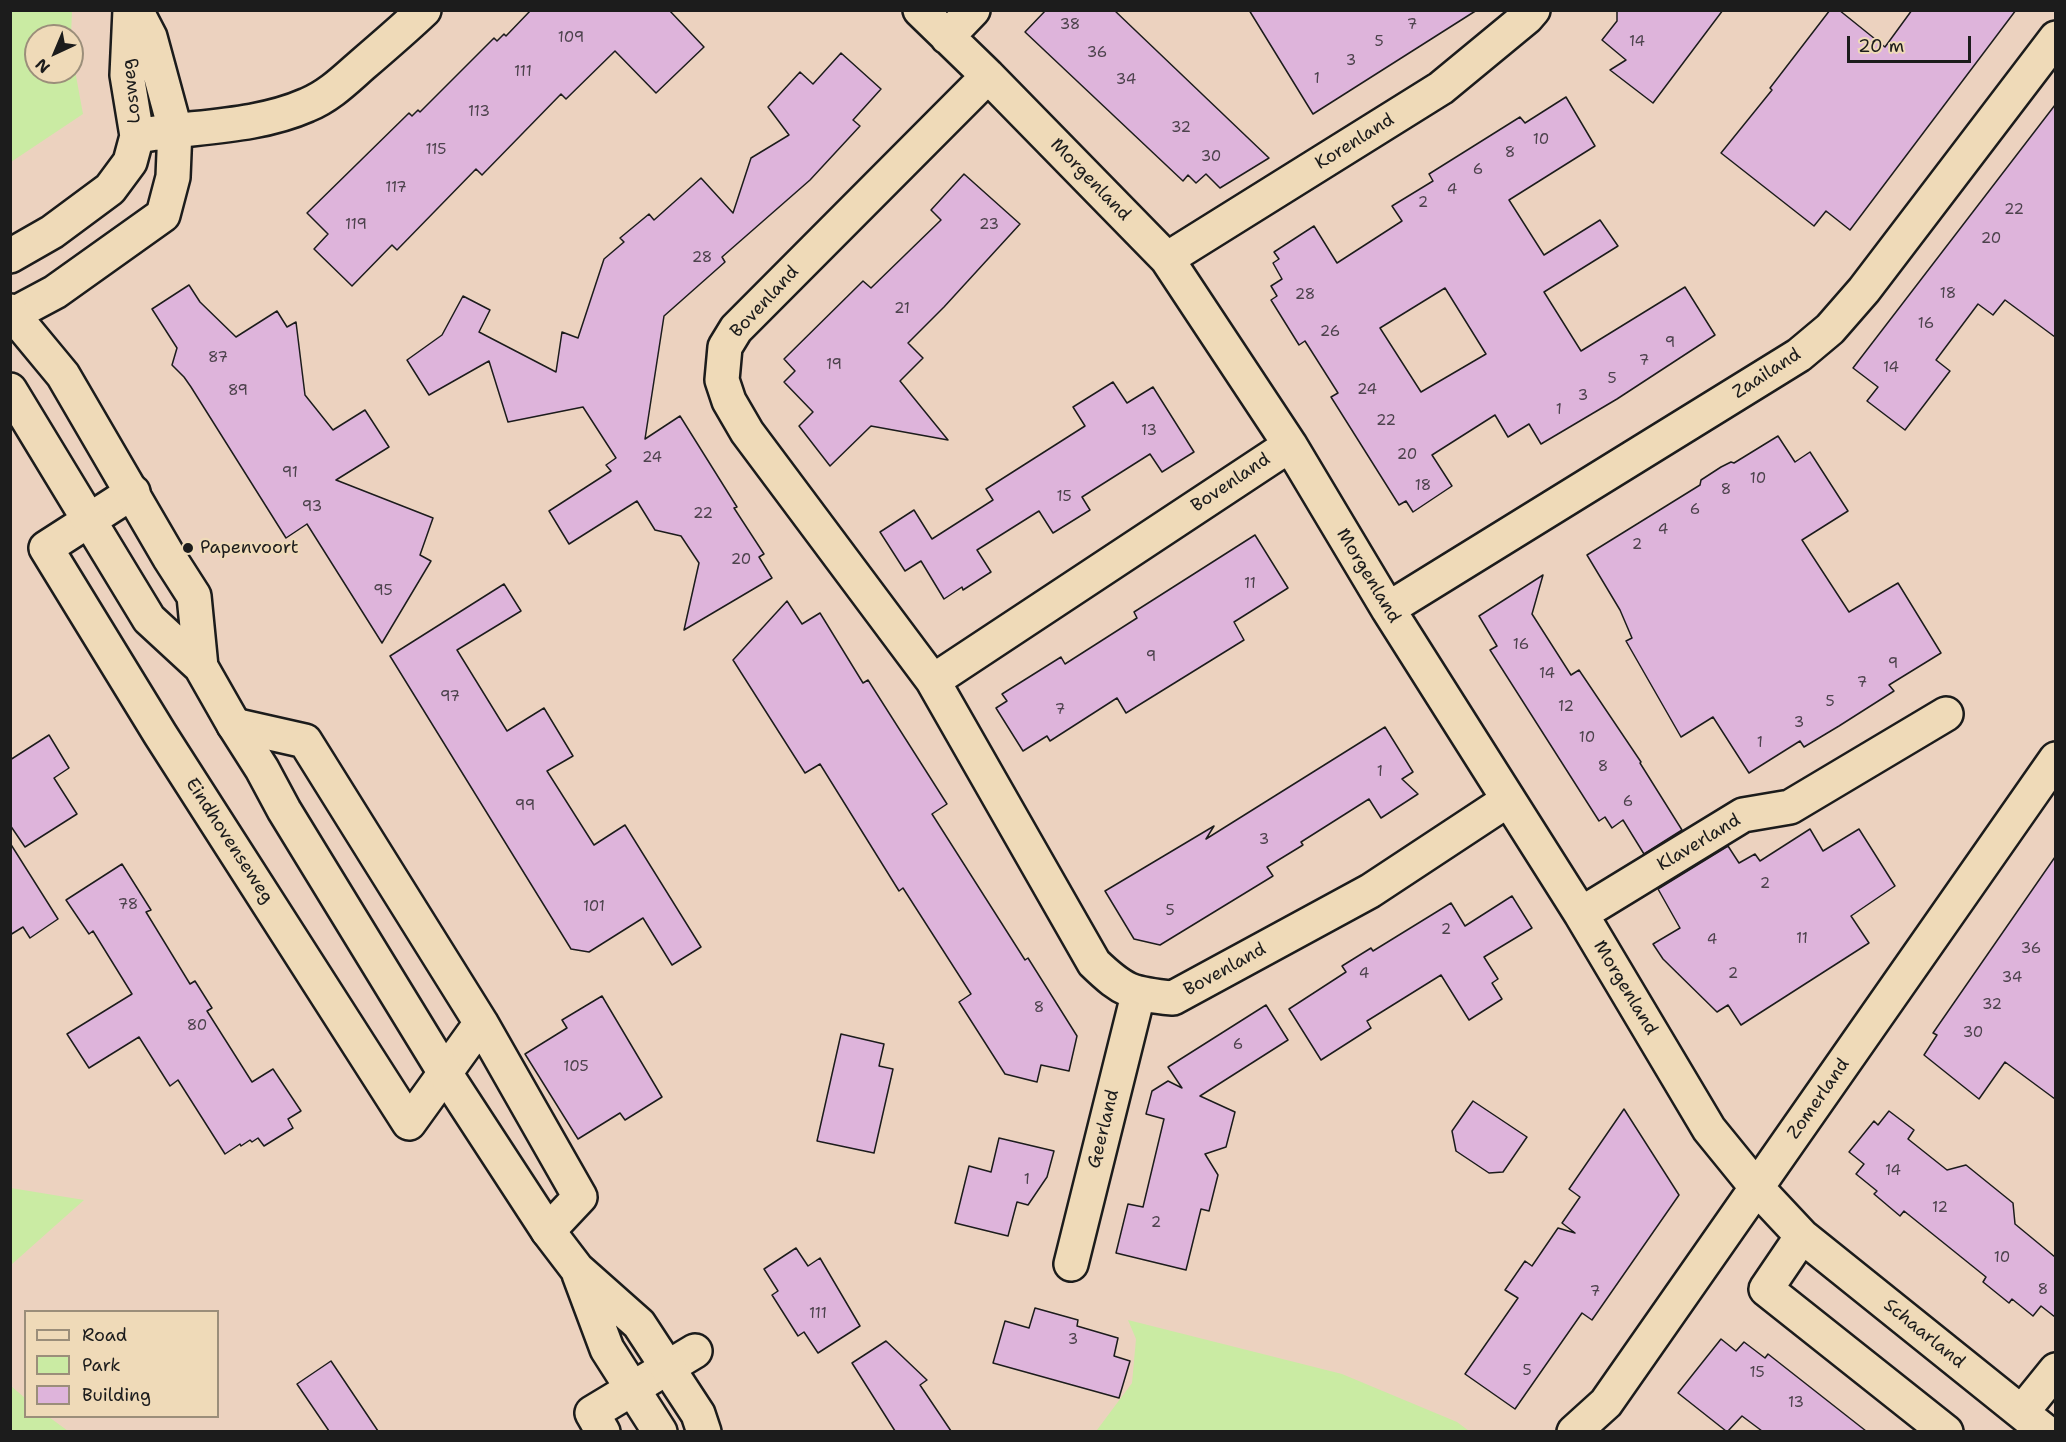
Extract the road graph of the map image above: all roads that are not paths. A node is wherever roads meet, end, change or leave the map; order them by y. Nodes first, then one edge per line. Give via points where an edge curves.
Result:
1 (130, 10) edge
2 (136, 10) edge
3 (424, 10) edge
4 (920, 10) edge
5 (973, 10) edge
6 (1533, 10) edge
7 (947, 37) junction
8 (2055, 38) edge
9 (988, 76) junction
10 (175, 129) junction
11 (137, 136) junction
12 (10, 256) edge
13 (1167, 259) junction
14 (12, 313) edge
15 (10, 390) edge
16 (1290, 445) junction
17 (133, 492) junction
18 (88, 520) junction
19 (1388, 609) junction
20 (201, 667) junction
21 (933, 681) junction
22 (1946, 714) dead end
23 (234, 725) junction
24 (2055, 759) edge
25 (1508, 800) junction
26 (1581, 914) junction
27 (1138, 994) junction
28 (481, 1023) junction
29 (445, 1073) junction
30 (1757, 1188) junction
31 (548, 1231) junction
32 (1802, 1236) junction
33 (1071, 1264) dead end
34 (577, 1269) junction
35 (695, 1351) dead end
36 (668, 1368) junction
37 (2055, 1370) edge
38 (632, 1389) junction
39 (597, 1422) edge
40 (2034, 1422) edge
41 (660, 1431) edge
42 (704, 1431) edge
43 (1574, 1431) edge
44 (1946, 1431) edge

1 - 11 street, Losweg via 127,75
2 - 10 street, Losweg via 150,37
3 - 10 street via 333,90 307,105 224,125
4 - 7 street, Morgenland
5 - 7 street
6 - 13 street, Korenland via 1441,88
7 - 9 street, Morgenland
8 - 19 street, Zaailand via 1864,290 1830,329 1789,361
9 - 13 street, Morgenland
9 - 21 street, Bovenland via 736,329 724,347 722,380 747,432
10 - 11 street
10 - 14 street via 173,177 163,215 55,292
11 - 12 street via 129,162 110,189 52,232
13 - 16 street, Morgenland
14 - 17 street via 63,375
15 - 18 street
16 - 19 street, Morgenland
16 - 21 street, Bovenland
17 - 18 street, Eindhovenseweg
17 - 20 street via 194,596
18 - 20 street via 149,619
18 - 29 street, Eindhovenseweg via 46,548 409,1123
19 - 25 street, Morgenland
20 - 23 street
21 - 27 street, Bovenland via 1094,963 1114,983
22 - 26 street, Klaverland via 1791,807 1743,815
23 - 28 street via 305,741
23 - 29 street
24 - 30 street, Zomerland
25 - 26 street, Morgenland
25 - 27 street, Bovenland via 1370,891 1173,998
26 - 30 street, Morgenland via 1709,1129
27 - 33 street, Geerland
28 - 29 street, Eindhovenseweg
28 - 31 street via 580,1197
29 - 31 street
30 - 32 street, Schaarland
30 - 43 street, Zomerland via 1606,1403
31 - 34 street
32 - 40 street, Schaarland
32 - 44 street via 1766,1289
34 - 36 street via 639,1324
34 - 38 street via 607,1349
35 - 36 street
36 - 38 street
36 - 42 street via 698,1414
37 - 40 street
38 - 39 street
38 - 41 street

